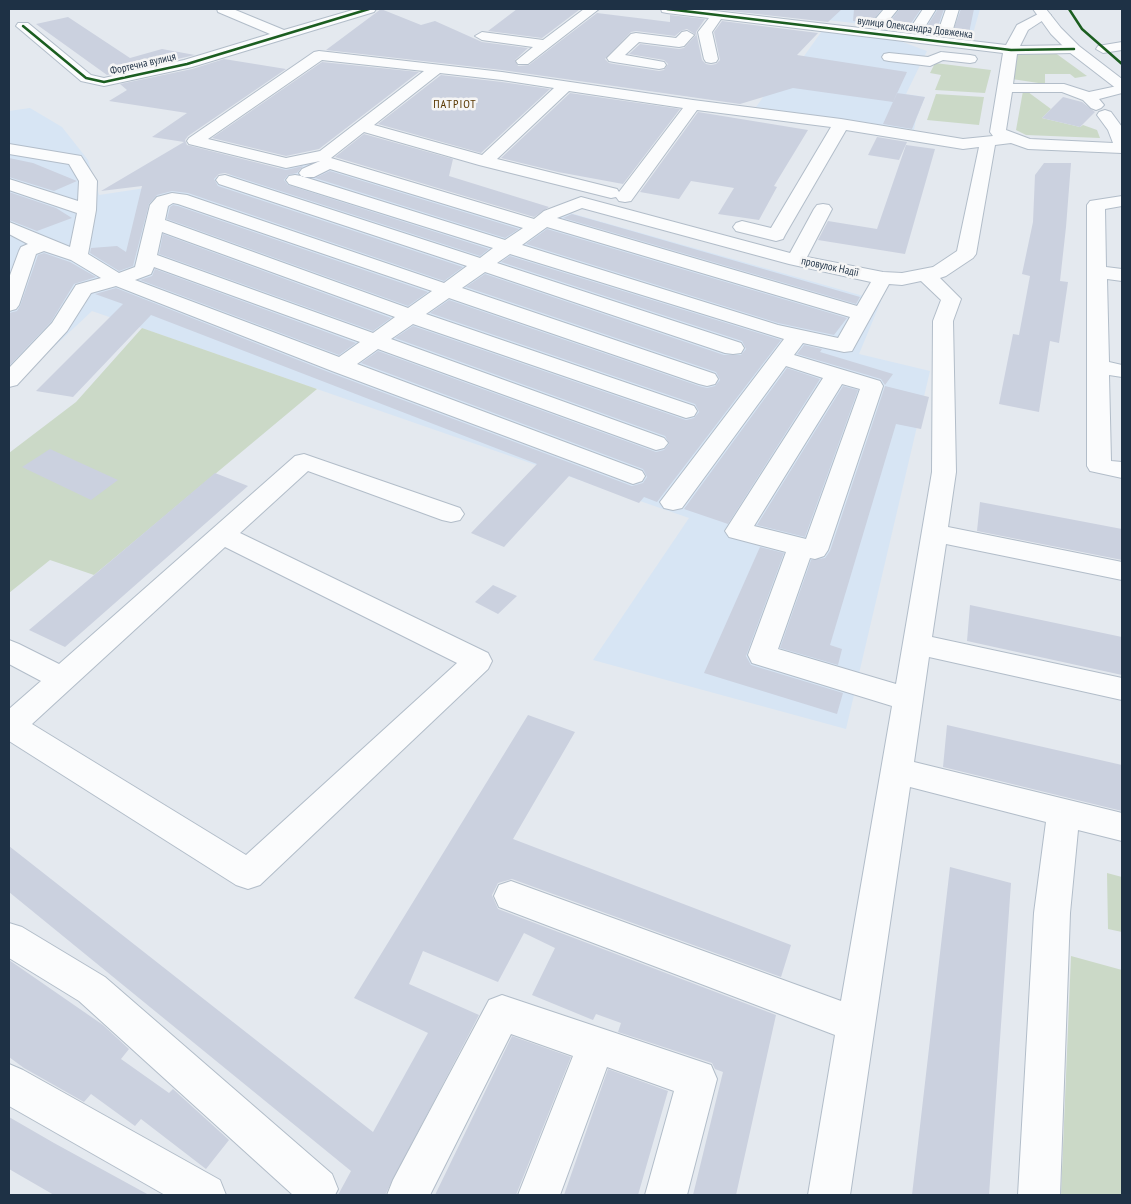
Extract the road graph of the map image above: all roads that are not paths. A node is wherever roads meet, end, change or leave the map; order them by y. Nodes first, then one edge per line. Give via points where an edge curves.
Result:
1 (223, 9) edge
2 (369, 9) edge
3 (592, 9) edge
4 (667, 9) edge
5 (892, 9) edge
6 (929, 9) edge
7 (952, 9) edge
8 (1042, 12) edge
9 (712, 14) junction
10 (879, 23) dead end
11 (23, 26) dead end
12 (918, 27) dead end
13 (946, 29) dead end
14 (283, 35) junction
15 (482, 36) dead end
16 (545, 44) junction
17 (1122, 46) edge
18 (1074, 49) junction
19 (1103, 49) dead end
20 (888, 57) dead end
21 (711, 59) dead end
22 (1006, 59) junction
23 (523, 61) dead end
24 (980, 61) dead end
25 (659, 65) dead end
26 (438, 68) junction
27 (566, 85) junction
28 (1122, 87) edge
29 (1005, 88) junction
30 (693, 105) junction
31 (1096, 105) junction
32 (841, 124) junction
33 (363, 127) junction
34 (1013, 138) junction
35 (988, 141) junction
36 (1122, 144) edge
37 (1122, 148) edge
38 (9, 149) edge
39 (485, 161) junction
40 (225, 180) dead end
41 (9, 184) edge
42 (625, 197) junction
43 (1122, 201) edge
44 (644, 202) dead end
45 (823, 209) dead end
46 (87, 210) junction
47 (154, 223) junction
48 (540, 223) junction
49 (729, 223) dead end
50 (9, 227) edge
51 (43, 244) junction
52 (506, 246) junction
53 (78, 256) junction
54 (146, 256) junction
55 (796, 260) junction
56 (481, 265) junction
57 (1097, 272) junction
58 (926, 275) junction
59 (1122, 275) edge
60 (883, 278) junction
61 (117, 280) junction
62 (447, 289) junction
63 (9, 305) edge
64 (862, 314) junction
65 (411, 316) junction
66 (797, 319) junction
67 (377, 341) junction
68 (732, 348) dead end
69 (781, 358) junction
70 (340, 366) junction
71 (1098, 367) junction
72 (1122, 371) edge
73 (836, 375) junction
74 (708, 379) dead end
75 (9, 380) edge
76 (686, 411) dead end
77 (656, 443) dead end
78 (1122, 470) edge
79 (633, 476) dead end
80 (673, 502) dead end
81 (451, 514) dead end
82 (934, 533) junction
83 (222, 535) junction
84 (801, 546) junction
85 (1122, 571) edge
86 (917, 644) junction
87 (9, 651) edge
88 (62, 679) junction
89 (1122, 688) edge
90 (908, 699) junction
91 (9, 727) edge
92 (896, 771) junction
93 (1064, 812) junction
94 (1122, 827) edge
95 (511, 896) dead end
96 (9, 939) edge
97 (856, 1026) junction
98 (596, 1045) junction
99 (9, 1084) edge
100 (205, 1195) edge
101 (314, 1195) edge
102 (408, 1195) edge
103 (539, 1195) edge
104 (666, 1195) edge
105 (829, 1195) edge
106 (1039, 1195) edge

1 - 14 street
2 - 14 street, Фортечна вулиця
3 - 16 street
4 - 9 street, вулиця Олександра Довженка
5 - 10 street
6 - 12 street
7 - 13 street
8 - 18 street
8 - 22 street via 1022,28
9 - 21 street via 705,32
9 - 22 street, вулиця Олександра Довженка
9 - 25 street via 680,43 636,37 614,58
11 - 14 street, Фортечна вулиця via 86,78 104,82 187,64
15 - 16 street
16 - 23 street
17 - 19 street
18 - 22 street, вулиця Олександра Довженка
18 - 28 street
20 - 24 street via 930,62 941,56
22 - 29 street
26 - 27 street
26 - 33 street
26 - 33 street via 318,55 195,141 286,163 326,155
27 - 30 street
27 - 39 street
28 - 31 street
29 - 31 street via 1064,88
29 - 34 street via 998,132
30 - 32 street
30 - 42 street
31 - 36 street via 1116,130
32 - 35 street via 963,144
32 - 49 street via 776,235
33 - 39 street
34 - 35 street
34 - 37 street via 1028,144
35 - 58 street, провулок Надії via 966,254 939,272
38 - 46 street via 75,160 88,181
39 - 42 street
40 - 56 street
41 - 46 street
42 - 44 street
43 - 57 street via 1096,205
45 - 55 street
46 - 53 street
47 - 54 street
47 - 62 street via 160,203 172,198 181,199
47 - 65 street
48 - 52 street
48 - 52 street via 329,163 295,180
48 - 55 street, провулок Надії via 580,202
48 - 66 street
50 - 51 street
51 - 53 street
51 - 63 street via 28,251
52 - 56 street
52 - 66 street
53 - 61 street
54 - 61 street via 144,270
54 - 67 street
55 - 60 street, провулок Надії
56 - 62 street
56 - 68 street
57 - 59 street
57 - 71 street
58 - 60 street, провулок Надії
58 - 82 street via 951,299 943,322 944,472
60 - 64 street
61 - 70 street
61 - 75 street via 83,290 60,327
62 - 65 street
62 - 74 street
64 - 66 street
64 - 66 street via 844,346
65 - 67 street
65 - 76 street
66 - 69 street
67 - 70 street
67 - 77 street
69 - 73 street
69 - 80 street
70 - 79 street
71 - 72 street
71 - 78 street via 1099,466
73 - 84 street via 872,386 815,550
73 - 84 street via 738,531
81 - 83 street via 304,461
82 - 85 street
82 - 86 street
83 - 88 street
83 - 91 street via 478,661 248,874
84 - 90 street via 762,655
86 - 89 street
86 - 90 street
87 - 88 street
88 - 91 street
90 - 92 street
92 - 93 street
92 - 97 street
93 - 94 street
93 - 106 street via 1052,913
95 - 97 street
96 - 101 street via 92,989 317,1189
97 - 105 street
98 - 102 street via 502,1013
98 - 103 street
98 - 104 street via 697,1079
99 - 100 street

